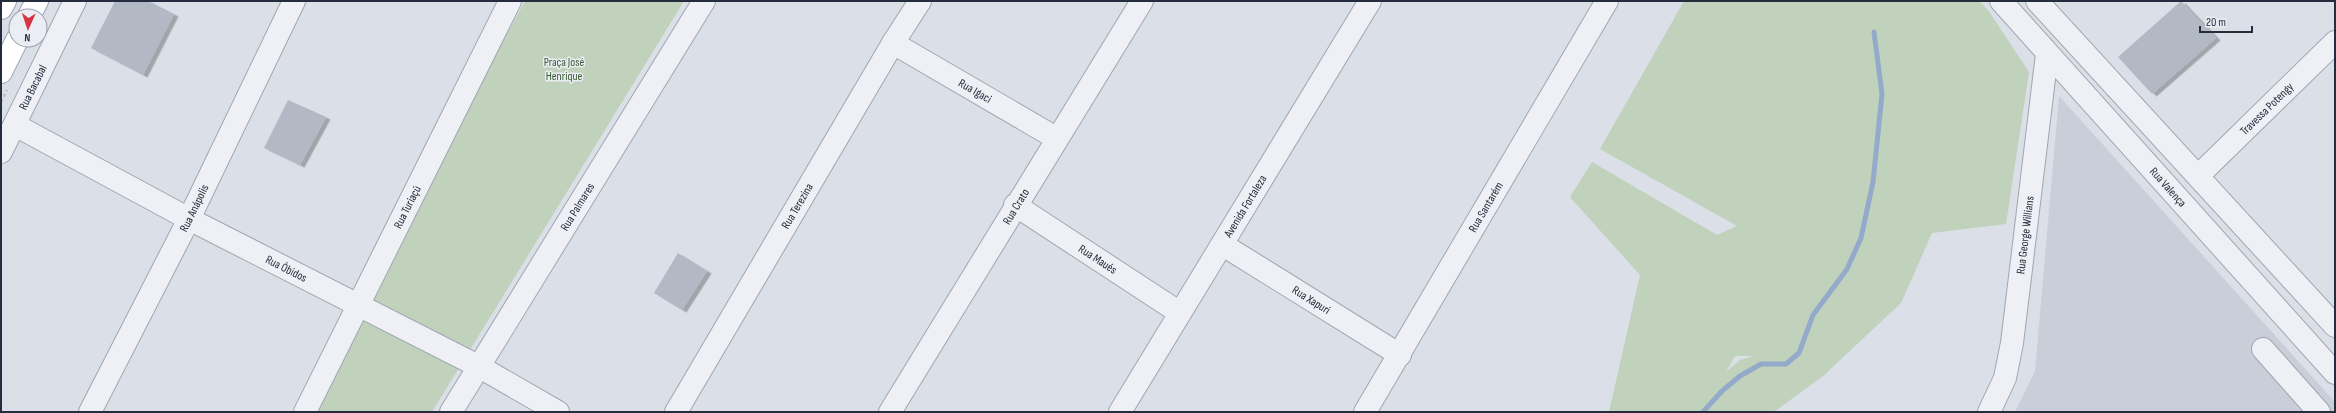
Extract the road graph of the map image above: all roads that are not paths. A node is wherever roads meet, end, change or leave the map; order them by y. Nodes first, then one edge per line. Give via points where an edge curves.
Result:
1 (5, 1) edge
2 (75, 1) edge
3 (294, 1) edge
4 (510, 1) edge
5 (704, 1) edge
6 (920, 1) edge
7 (1142, 1) edge
8 (1607, 1) edge
9 (2001, 1) edge
10 (2037, 1) edge
11 (1361, 6) edge
12 (1, 8) edge
13 (2335, 42) edge
14 (893, 43) junction
15 (13, 48) edge
16 (2047, 54) junction
17 (1, 72) edge
18 (15, 125) junction
19 (1056, 138) junction
20 (1, 152) edge
21 (2198, 176) junction
22 (1015, 206) junction
23 (189, 219) junction
24 (1222, 245) junction
25 (359, 304) junction
26 (1180, 313) junction
27 (2335, 326) edge
28 (2263, 349) dead end
29 (1400, 355) junction
30 (478, 366) junction
31 (2335, 373) edge
32 (90, 412) edge
33 (305, 412) edge
34 (451, 412) edge
35 (558, 412) edge
36 (676, 412) edge
37 (890, 412) edge
38 (1120, 412) edge
39 (1365, 412) edge
40 (1989, 412) edge
41 (2319, 412) edge

1 - 12 main road
2 - 18 street, Rua Bacabal
3 - 23 street, Rua Anápolis
4 - 25 street, Rua Turiaçú
5 - 30 street, Rua Palmares
6 - 14 street, Rua Terezina
7 - 19 street, Rua Crato
8 - 29 street, Rua Santarém
9 - 16 street, Rua Valença
10 - 21 street
11 - 24 street, Avenida Fortaleza
13 - 21 street, Travessa Potengy
14 - 19 street, Rua Igaci
14 - 36 street, Rua Terezina
15 - 17 main road
16 - 31 street, Rua Valença
16 - 40 street, Rua George Willians via 2012,343 2005,378
18 - 20 street, Rua Bacabal
18 - 23 street, Rua Óbidos
19 - 22 street, Rua Crato
21 - 27 street
22 - 26 street, Rua Maués
22 - 37 street, Rua Crato
23 - 25 street, Rua Óbidos
23 - 32 street, Rua Anápolis
24 - 26 street, Avenida Fortaleza
24 - 29 street, Rua Xapuri
25 - 30 street, Rua Óbidos
25 - 33 street, Rua Turiaçú
26 - 38 street, Avenida Fortaleza
28 - 41 street
29 - 39 street, Rua Santarém
30 - 34 street, Rua Palmares
30 - 35 street, Rua Óbidos

